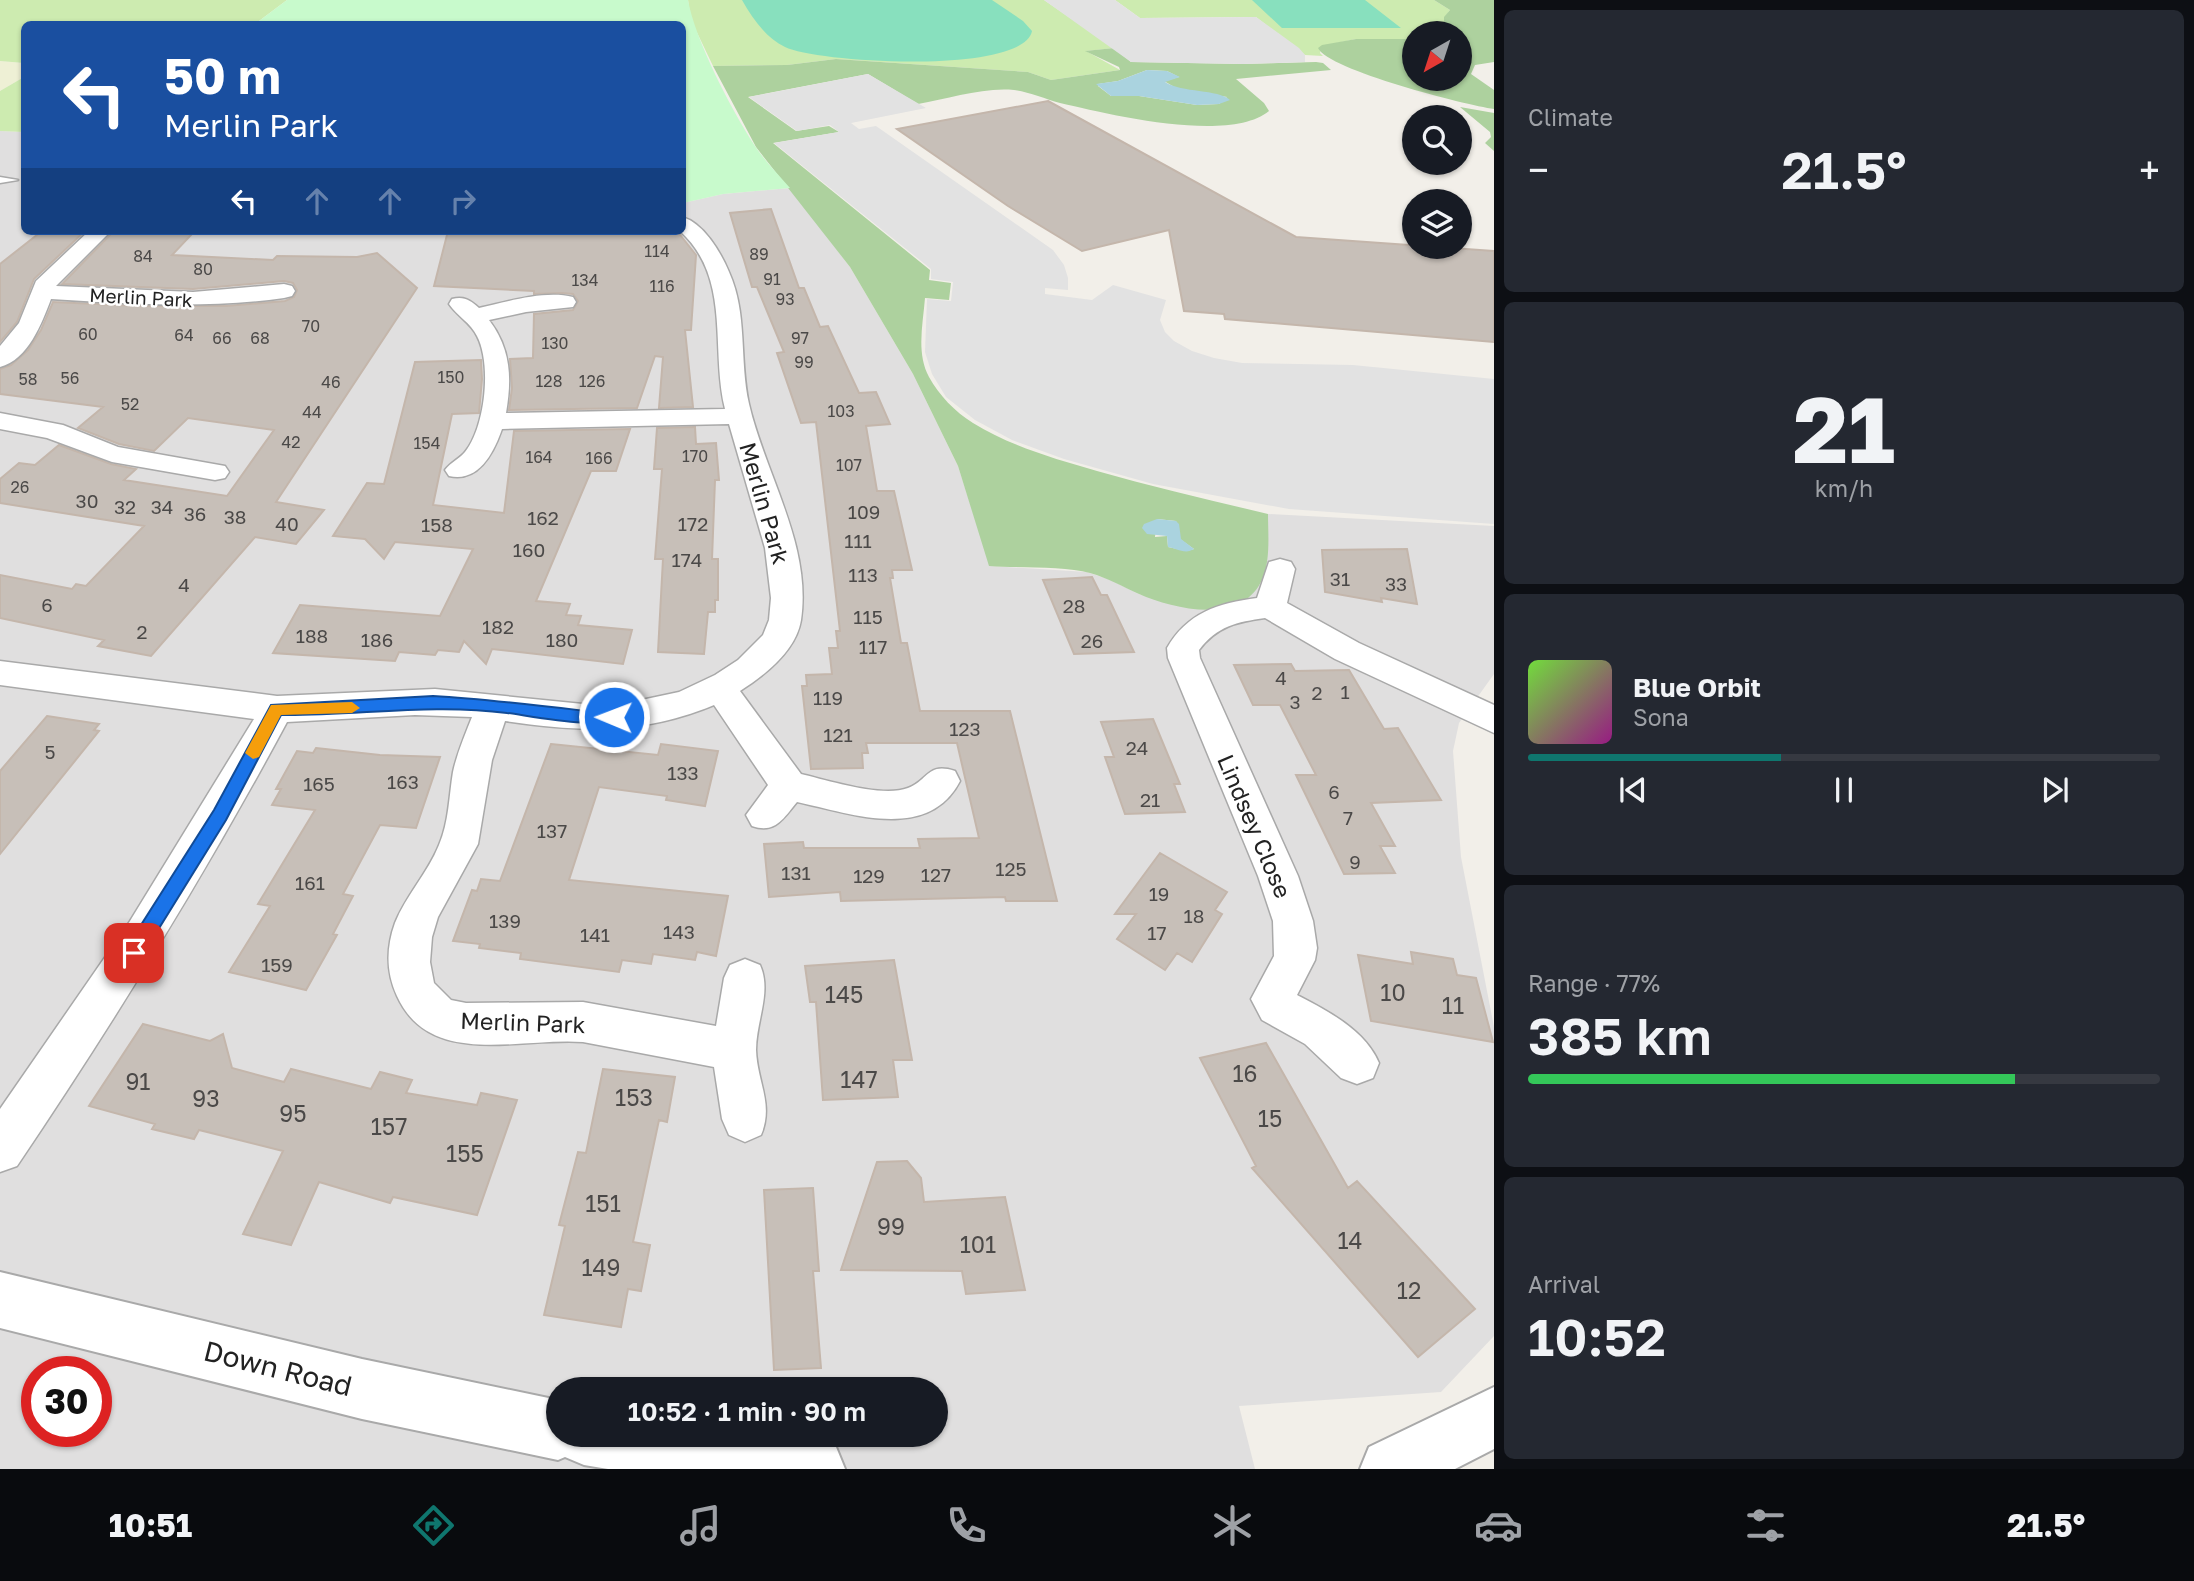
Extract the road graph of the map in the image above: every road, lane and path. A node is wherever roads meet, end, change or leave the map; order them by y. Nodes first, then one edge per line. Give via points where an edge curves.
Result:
1 (0, 180) edge
2 (13, 180) dead end
3 (686, 226) edge
4 (96, 235) edge
5 (284, 291) dead end
6 (41, 292) junction
7 (565, 302) dead end
8 (0, 360) edge
9 (739, 416) junction
10 (0, 421) edge
11 (491, 421) junction
12 (212, 442) dead end
13 (185, 466) junction
14 (459, 470) dead end
15 (215, 472) dead end
16 (1280, 569) dead end
17 (1270, 607) junction
18 (0, 673) edge
19 (720, 688) junction
20 (494, 705) junction
21 (277, 709) junction
22 (1494, 720) edge
23 (942, 781) dead end
24 (789, 786) junction
25 (765, 815) dead end
26 (744, 978) dead end
27 (734, 1050) junction
28 (1357, 1063) dead end
29 (745, 1119) dead end
30 (0, 1149) edge
31 (0, 1300) edge
32 (1494, 1418) edge
33 (546, 1427) edge
34 (665, 1447) edge
35 (814, 1469) edge
36 (1391, 1469) edge

1 - 2 lane
3 - 9 street, Merlin Park via 714,261 729,300
4 - 6 street, Merlin Park via 56,270
5 - 6 street, Merlin Park via 245,305
6 - 8 street, Merlin Park via 31,323
7 - 11 street via 467,309 484,327 495,350
9 - 11 street, Merlin Park
9 - 19 street, Merlin Park via 786,573 785,620 761,658
10 - 13 street via 54,431 112,454
11 - 14 street via 480,451
12 - 13 street
13 - 15 street
16 - 17 street
17 - 22 street via 1347,652
17 - 28 street, Lindsey Close via 1213,619 1188,638 1183,653 1278,876 1293,922 1294,960 1272,999 1326,1034
18 - 21 street, Merlin Park
19 - 20 street, Merlin Park via 671,706 614,717 558,715
19 - 24 street
20 - 21 street, Merlin Park via 413,702 327,710
20 - 27 street, Merlin Park via 474,760 459,844 415,925 410,969 422,1001 439,1015 473,1025 560,1020
21 - 30 street via 220,815 134,953
23 - 24 street via 927,796 891,805
24 - 25 street
26 - 27 street
27 - 29 street
31 - 33 street, Down Road via 362,1389
32 - 36 street
34 - 35 street

